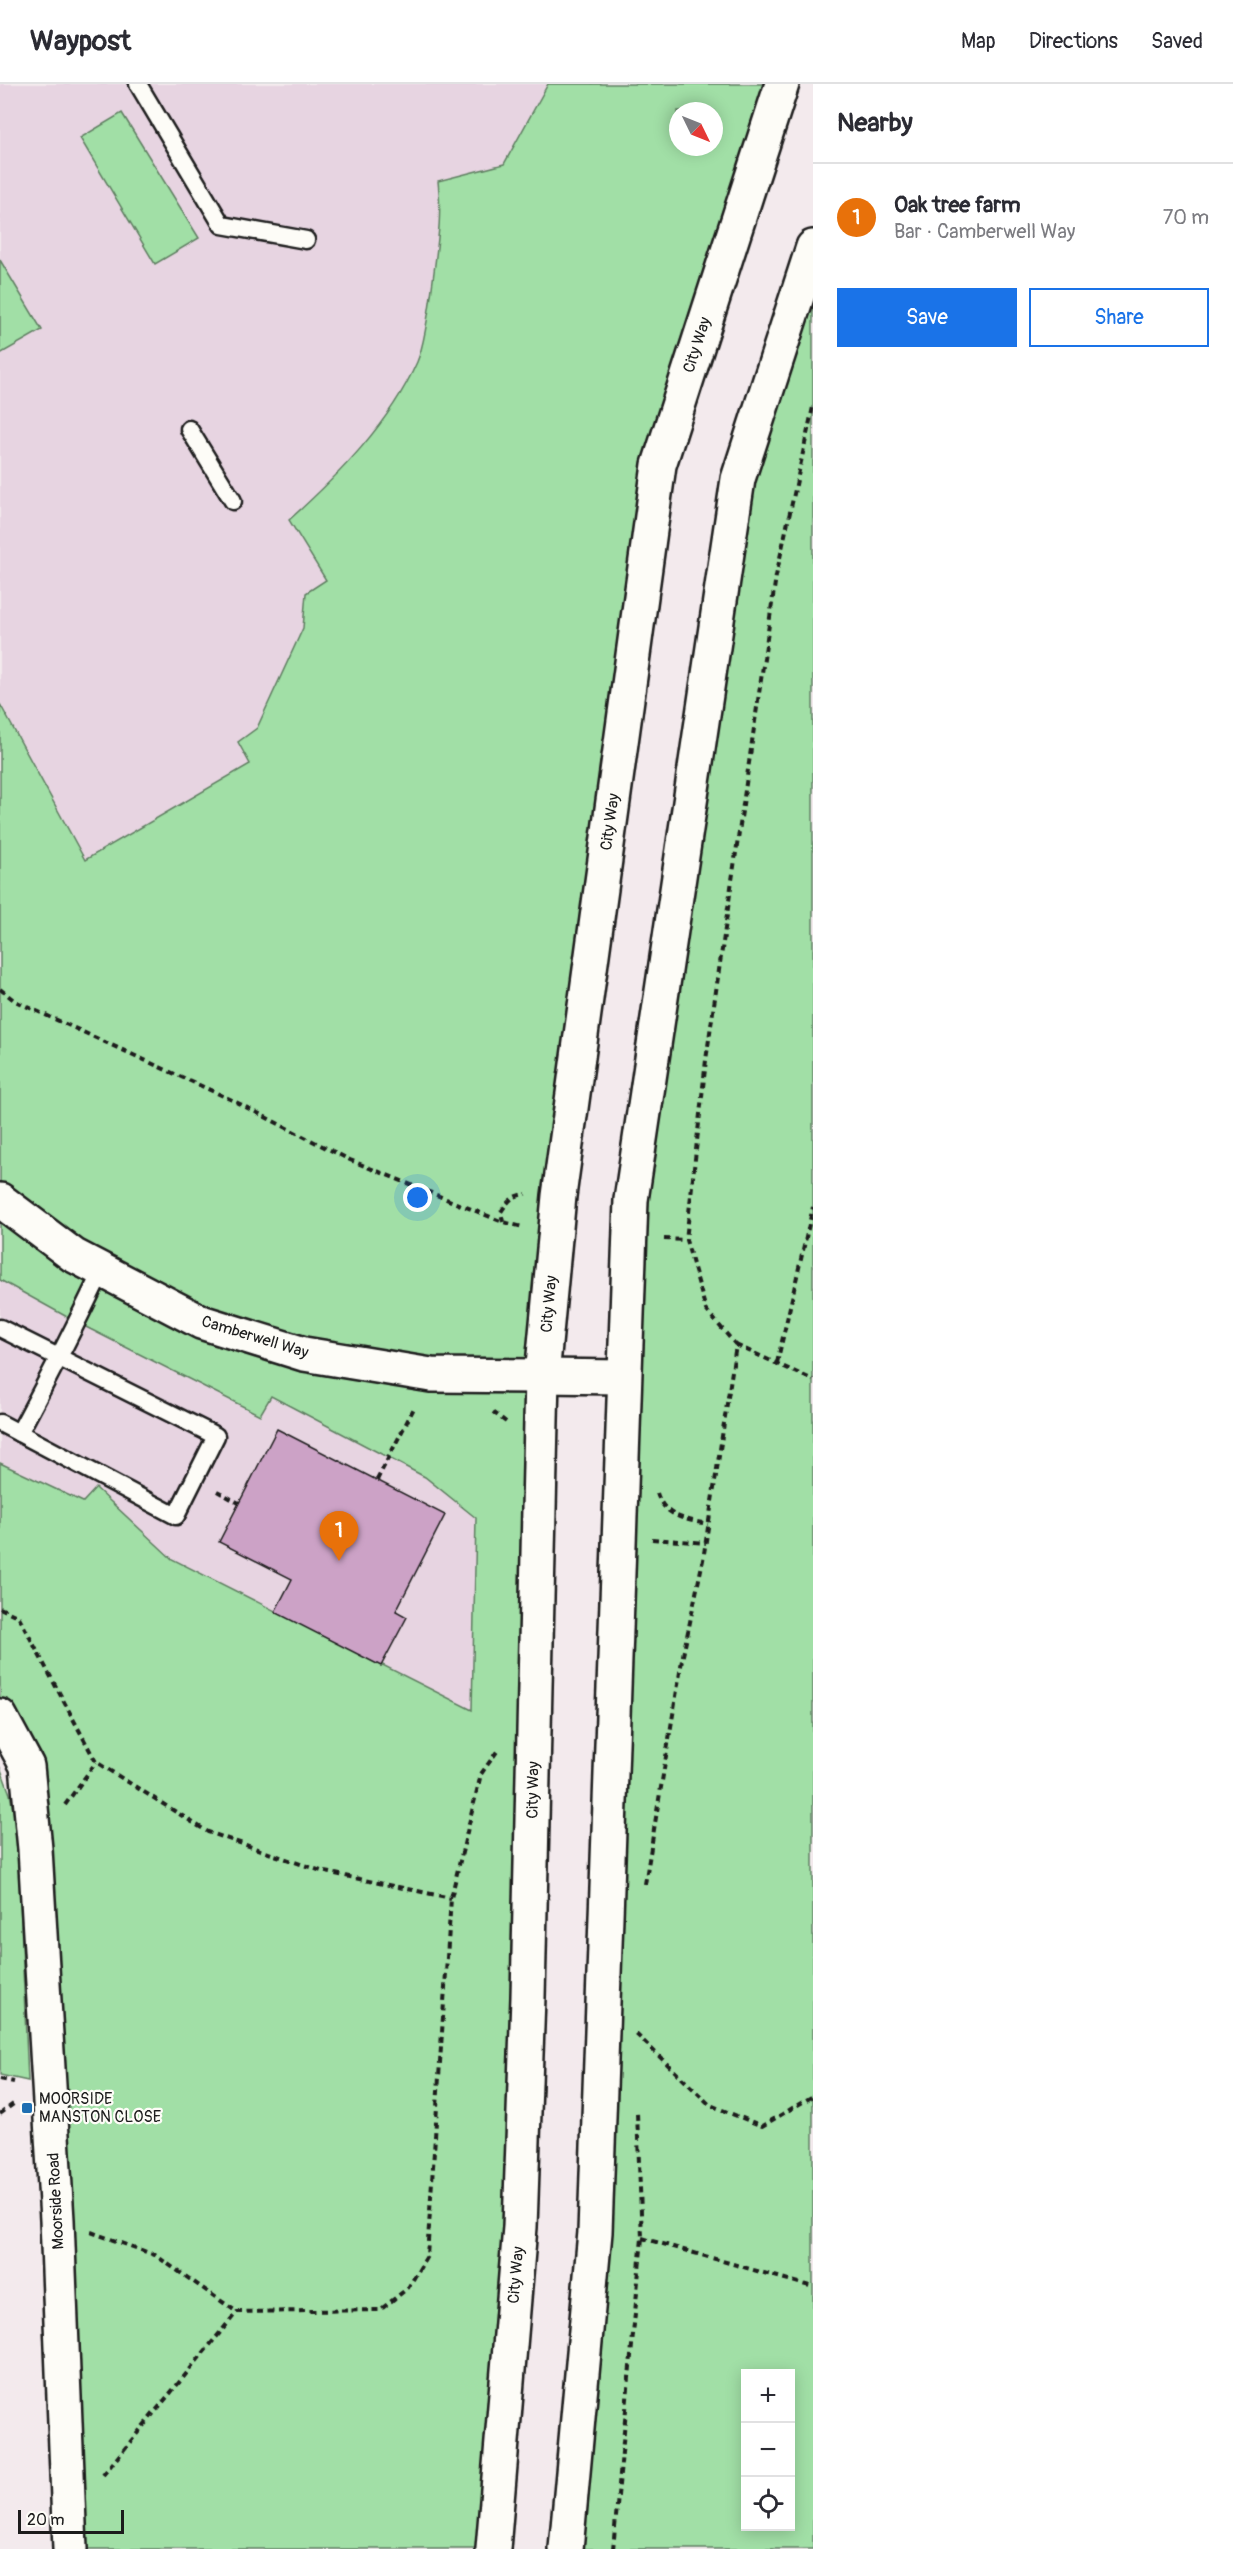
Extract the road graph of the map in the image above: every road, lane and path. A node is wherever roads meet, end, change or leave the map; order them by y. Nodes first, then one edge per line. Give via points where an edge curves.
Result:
1 (138, 84) edge
2 (782, 84) edge
3 (306, 240) dead end
4 (813, 247) edge
5 (813, 409) edge
6 (189, 429) dead end
7 (233, 501) dead end
8 (0, 989) edge
9 (528, 1194) dead end
10 (0, 1200) edge
11 (813, 1207) edge
12 (503, 1222) junction
13 (522, 1227) dead end
14 (674, 1240) dead end
15 (686, 1240) junction
16 (102, 1270) junction
17 (0, 1328) edge
18 (736, 1345) junction
19 (59, 1357) junction
20 (777, 1363) junction
21 (431, 1376) junction
22 (542, 1376) junction
23 (623, 1377) junction
24 (813, 1380) edge
25 (0, 1423) edge
26 (19, 1433) junction
27 (377, 1480) dead end
28 (673, 1540) dead end
29 (705, 1543) junction
30 (0, 1608) edge
31 (0, 1716) edge
32 (503, 1742) dead end
33 (644, 1891) dead end
34 (451, 1898) junction
35 (635, 2033) dead end
36 (813, 2096) edge
37 (637, 2137) dead end
38 (57, 2220) junction
39 (642, 2238) junction
40 (813, 2287) edge
41 (237, 2312) junction
42 (69, 2516) junction
43 (70, 2549) edge
44 (493, 2549) edge
45 (566, 2549) edge
46 (613, 2549) edge

1 - 3 lane via 222,225
2 - 22 main road, City Way via 658,465 559,1196
4 - 23 main road via 738,480 631,1200
5 - 15 path via 774,588 706,1060
6 - 7 lane
8 - 12 path via 15,1001 232,1100 351,1160
9 - 12 path via 516,1194 507,1202 501,1212
10 - 16 main road, Camberwell Way via 73,1255
11 - 20 path
12 - 13 path
14 - 15 path
15 - 18 path via 706,1310
16 - 19 lane
16 - 21 main road, Camberwell Way via 212,1325 304,1354
17 - 19 lane
18 - 20 path
18 - 29 path
19 - 26 lane
19 - 26 lane via 216,1436 176,1516
20 - 24 path
21 - 22 main road, Camberwell Way
21 - 27 path
22 - 23 main road, Camberwell Way
22 - 44 main road, City Way via 520,2227
23 - 45 main road via 595,2232
25 - 26 lane
28 - 29 path
29 - 33 path
30 - 34 path via 19,1617 96,1762 208,1832 321,1871
31 - 38 main road, Moorside Road via 27,1766
32 - 34 path via 481,1774
34 - 41 path via 427,2256 408,2288 380,2310
35 - 36 path via 710,2105 762,2126
37 - 39 path
38 - 41 path via 155,2255
38 - 42 main road, Moorside Road
39 - 40 path
39 - 46 path
41 - 42 path
42 - 43 main road, Moorside Road

